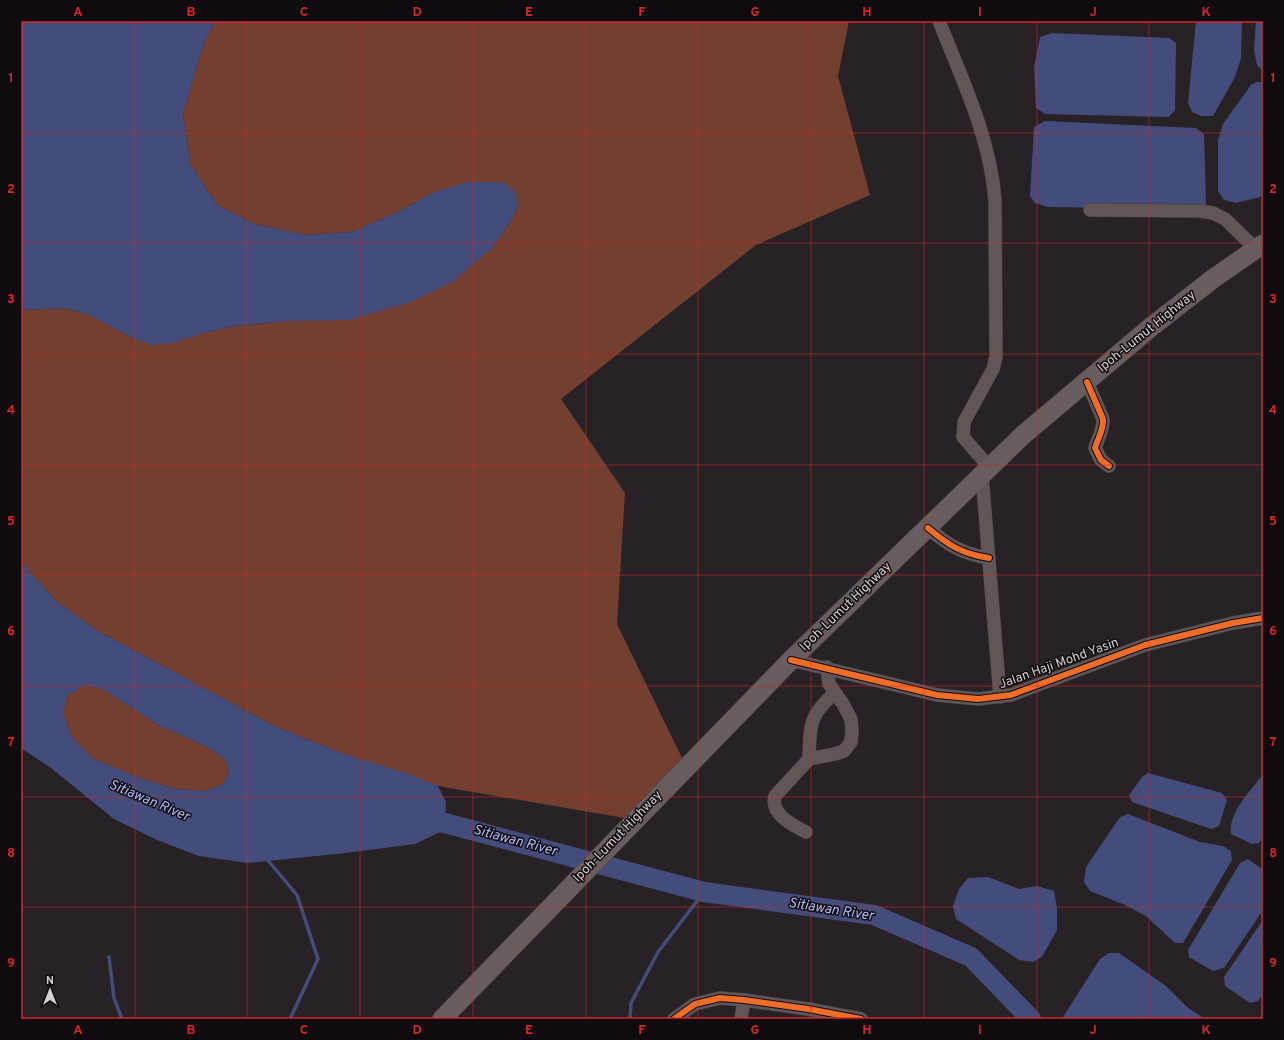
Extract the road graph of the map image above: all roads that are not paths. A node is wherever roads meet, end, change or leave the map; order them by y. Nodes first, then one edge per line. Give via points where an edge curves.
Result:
1 (939, 21) edge
2 (1090, 210) dead end
3 (1259, 246) edge
4 (1087, 382) junction
5 (1109, 466) dead end
6 (986, 471) junction
7 (928, 528) junction
8 (989, 558) junction
9 (1263, 618) edge
10 (791, 660) junction
11 (827, 667) junction
12 (835, 693) junction
13 (1000, 697) junction
14 (808, 758) junction
15 (806, 832) dead end
16 (744, 1000) junction
17 (442, 1019) edge
18 (674, 1019) edge
19 (741, 1019) edge
20 (861, 1019) edge

1 - 6 street via 977,118 993,177 996,357 993,369 964,422 963,429 963,436
2 - 3 street via 1213,213 1225,219
3 - 4 highway, Ipoh-Lumut Highway via 1151,327
4 - 5 street via 1103,419 1103,428 1095,448 1100,460
4 - 6 highway, Ipoh-Lumut Highway via 1023,435
6 - 7 highway, Ipoh-Lumut Highway
6 - 8 street
7 - 8 street via 954,548 973,556
7 - 10 highway, Ipoh-Lumut Highway
8 - 13 street
9 - 13 street, Jalan Haji Mohd Yasin via 1145,645
10 - 11 street, Jalan Haji Mohd Yasin
10 - 17 highway, Ipoh-Lumut Highway
11 - 12 street via 829,684
11 - 13 street, Jalan Haji Mohd Yasin via 937,695 978,699
12 - 14 street via 813,718
12 - 14 street via 851,719 851,742 844,751
14 - 15 street via 774,800 777,810 787,822
16 - 18 street via 720,998 695,1004
16 - 19 street
16 - 20 street

